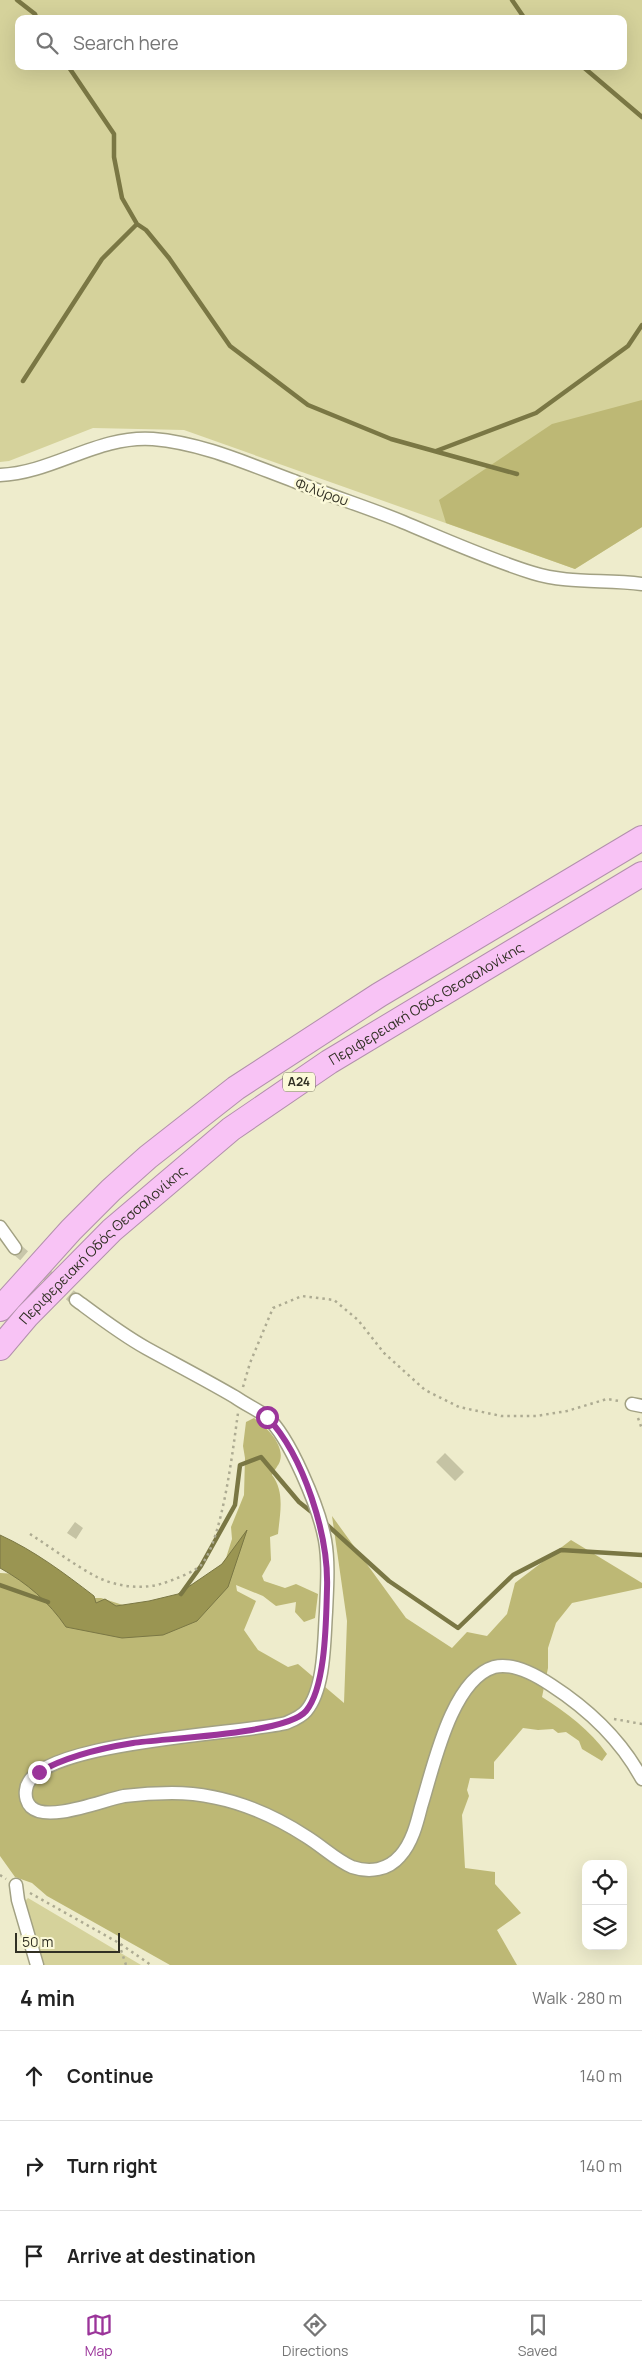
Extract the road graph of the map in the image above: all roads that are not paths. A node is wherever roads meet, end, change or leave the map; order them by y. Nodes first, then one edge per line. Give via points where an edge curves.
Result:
1 (0, 475) edge
2 (642, 584) edge
3 (642, 838) edge
4 (642, 874) edge
5 (0, 1227) edge
6 (14, 1248) tunnel mouth
7 (76, 1300) tunnel mouth
8 (0, 1309) edge
9 (0, 1348) edge
10 (642, 1779) edge
11 (16, 1885) road end
12 (37, 1965) edge

1 - 2 street, Φιλύρου via 34,468 113,442 144,438 177,442 231,457 536,574
3 - 8 highway, Περιφερειακή Οδός Θεσσαλονίκης / Α24 via 379,995 236,1088 170,1138 111,1190
4 - 9 highway, Περιφερειακή Οδός Θεσσαλονίκης / Α24 via 329,1062 231,1129 112,1230
5 - 6 street
7 - 10 street via 115,1329 254,1408 277,1427 317,1511 328,1564 326,1613 319,1681 312,1702 298,1718 236,1732 131,1743 62,1761 39,1772 28,1783 26,1796 30,1806 39,1812 53,1813 132,1795 176,1793 209,1797 266,1814 310,1839 343,1863 372,1871 391,1864 406,1847 462,1694 481,1674 504,1666 521,1670 563,1692 630,1757
11 - 12 street

